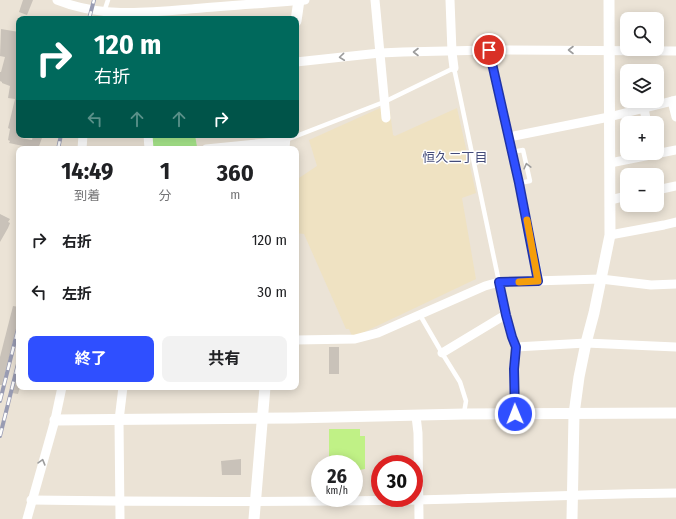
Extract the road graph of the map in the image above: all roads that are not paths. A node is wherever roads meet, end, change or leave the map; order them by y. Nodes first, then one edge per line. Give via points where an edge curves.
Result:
1 (57, 0) edge
2 (108, 0) edge
3 (301, 0) edge
4 (375, 0) edge
5 (450, 0) edge
6 (609, 0) edge
7 (103, 16) edge
8 (297, 16) edge
9 (489, 50) junction
10 (610, 50) junction
11 (676, 51) edge
12 (452, 52) junction
13 (380, 53) junction
14 (299, 62) edge
15 (454, 68) junction
16 (674, 101) edge
17 (384, 102) junction
18 (644, 109) junction
19 (646, 116) edge
20 (609, 117) junction
21 (676, 117) edge
22 (386, 118) dead end
23 (299, 136) edge
24 (295, 138) edge
25 (509, 138) junction
26 (285, 142) edge
27 (240, 146) edge
28 (676, 150) edge
29 (664, 152) edge
30 (625, 160) edge
31 (610, 163) junction
32 (676, 186) edge
33 (664, 189) edge
34 (620, 198) edge
35 (610, 200) junction
36 (676, 222) edge
37 (610, 235) junction
38 (601, 279) junction
39 (538, 281) junction
40 (499, 282) junction
41 (676, 284) edge
42 (420, 315) junction
43 (506, 315) junction
44 (299, 340) edge
45 (586, 342) junction
46 (516, 347) junction
47 (676, 347) edge
48 (442, 353) junction
49 (61, 390) edge
50 (123, 390) edge
51 (265, 390) edge
52 (676, 413) edge
53 (464, 414) junction
54 (515, 414) junction
55 (574, 414) junction
56 (416, 416) junction
57 (263, 418) junction
58 (55, 420) junction
59 (119, 420) junction
60 (418, 455) edge
61 (676, 493) edge
62 (572, 494) junction
63 (31, 500) junction
64 (423, 500) edge
65 (371, 501) edge
66 (120, 502) junction
67 (255, 502) junction
68 (419, 507) edge
69 (27, 519) edge
70 (120, 519) edge
71 (254, 519) edge
72 (419, 519) edge
73 (572, 519) edge

1 - 7 street
2 - 7 lane
3 - 7 street
3 - 8 street
4 - 13 street
5 - 12 street
6 - 10 street
10 -> 9 street
9 - 12 street
9 - 25 street
10 - 11 street
10 - 20 street
12 -> 13 street
12 - 15 street
13 -> 14 street
13 - 17 street
15 - 17 lane
15 - 40 lane
16 - 18 street
16 - 21 street
17 - 22 street
17 - 23 lane
18 - 19 street
18 - 20 street
20 - 25 street
20 - 31 street
24 - 26 lane
25 - 39 street
26 - 27 street
28 - 29 street
30 - 31 street
31 - 35 street
32 - 33 street
34 - 35 street
35 - 37 street
36 - 37 street
37 - 38 street
38 - 39 street
38 - 41 street via 651,285
38 - 45 street
39 - 40 street
40 - 42 street via 484,286
40 - 43 street
42 - 44 street via 378,333 355,339
42 - 48 lane
43 - 46 street
43 - 48 street
45 - 46 street
45 - 47 street
45 - 55 street
46 - 54 street
48 - 53 lane via 460,382 466,401
49 - 58 street
50 - 59 street
51 - 57 street
52 - 55 street
53 - 54 street
53 - 56 street
54 - 55 street
55 - 62 street
56 - 57 street
56 - 60 street
57 - 59 street
57 - 67 street
58 - 59 street
63 -> 58 street
59 - 66 street
61 - 62 street
62 - 64 street
62 - 73 street
63 - 66 street
63 - 69 street
65 - 67 street
66 - 67 street
66 - 70 street
67 - 71 street
68 - 72 street

